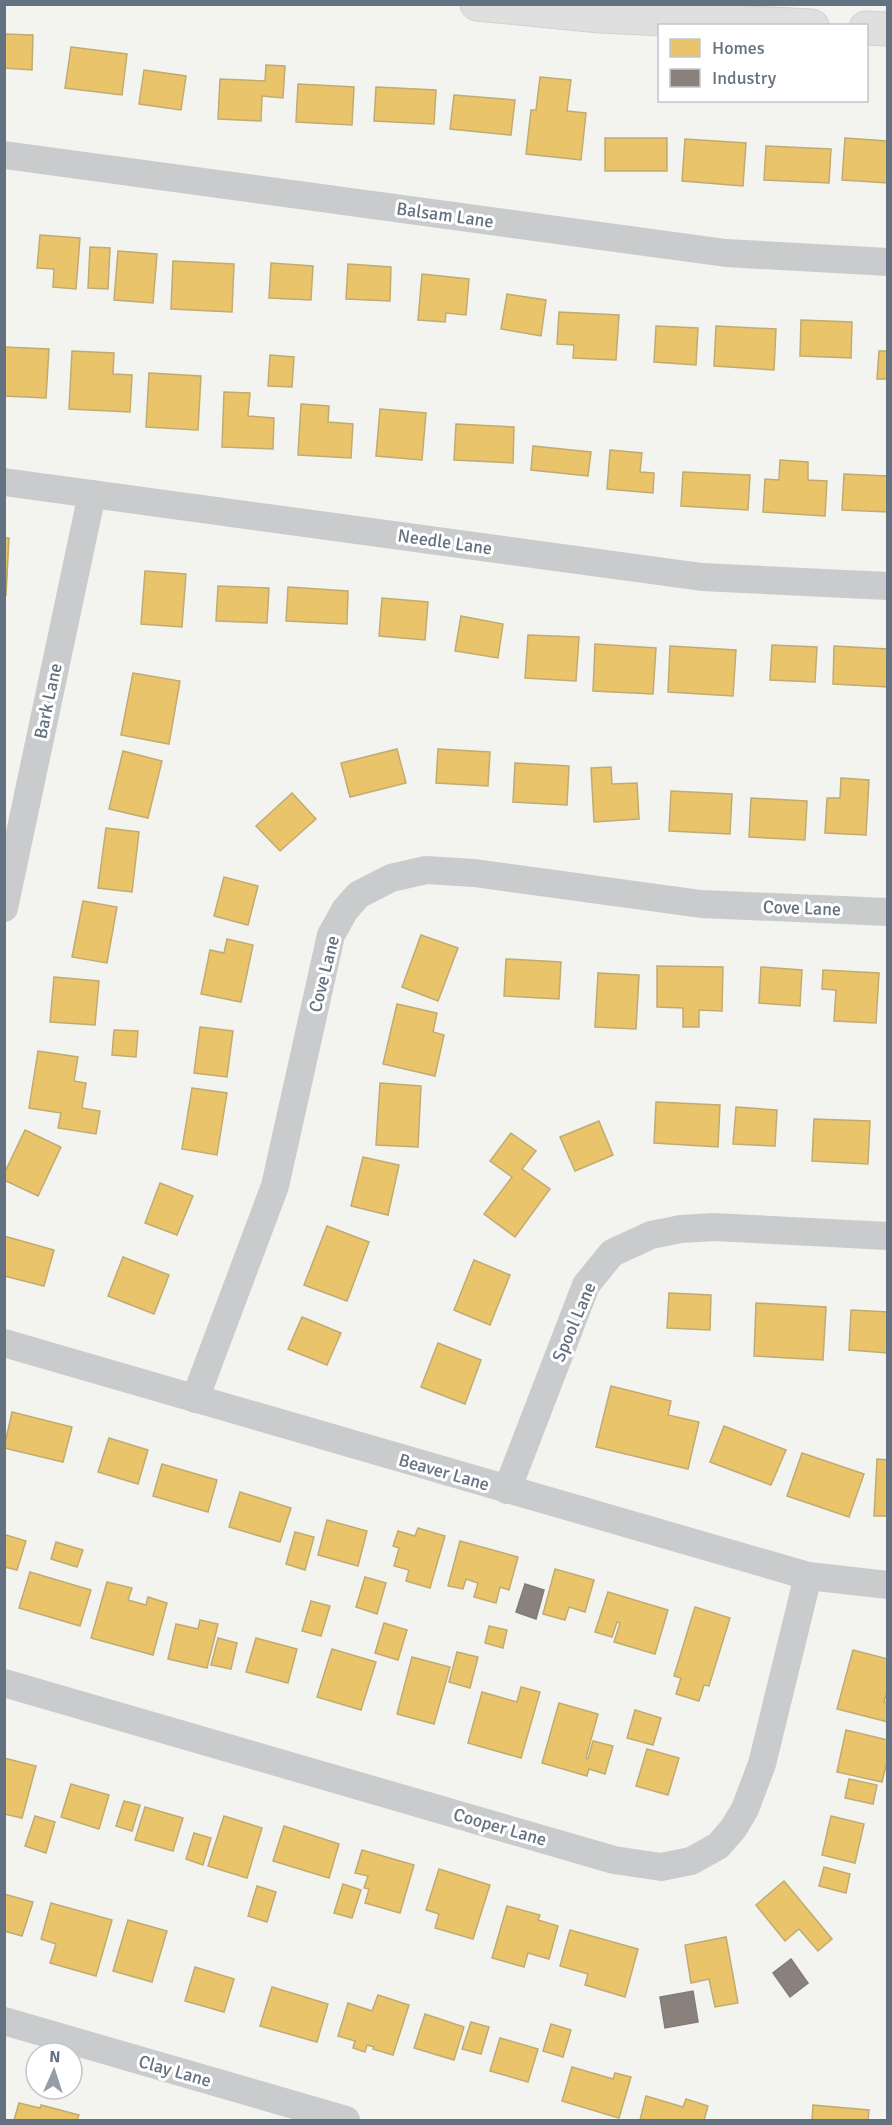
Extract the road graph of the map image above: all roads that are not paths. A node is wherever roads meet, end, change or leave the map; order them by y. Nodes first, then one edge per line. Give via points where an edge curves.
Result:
1 (477, 4) edge
2 (770, 24) edge
3 (868, 28) edge
4 (888, 29) edge
5 (4, 155) edge
6 (888, 262) edge
7 (4, 482) edge
8 (92, 494) junction
9 (888, 586) edge
10 (4, 908) edge
11 (888, 912) edge
12 (888, 1236) edge
13 (4, 1343) edge
14 (195, 1399) junction
15 (507, 1490) junction
16 (808, 1576) junction
17 (888, 1585) edge
18 (4, 1683) edge
19 (4, 2021) edge
20 (346, 2121) edge

1 - 2 main road via 600,16
3 - 4 main road
5 - 6 street, Balsam Lane via 726,253
7 - 8 street, Needle Lane
8 - 9 street, Needle Lane via 702,577
8 - 10 street, Bark Lane
11 - 14 street, Cove Lane via 701,904 426,870 391,878 358,895 332,935 275,1186
12 - 15 street, Spool Lane via 681,1228 651,1234 612,1253 586,1285
13 - 14 street, Beaver Lane
14 - 15 street, Beaver Lane
15 - 16 street, Beaver Lane
16 - 17 street, Beaver Lane
16 - 18 street, Cooper Lane via 762,1764 745,1809 718,1846 691,1861 661,1867 615,1860
19 - 20 street, Clay Lane

